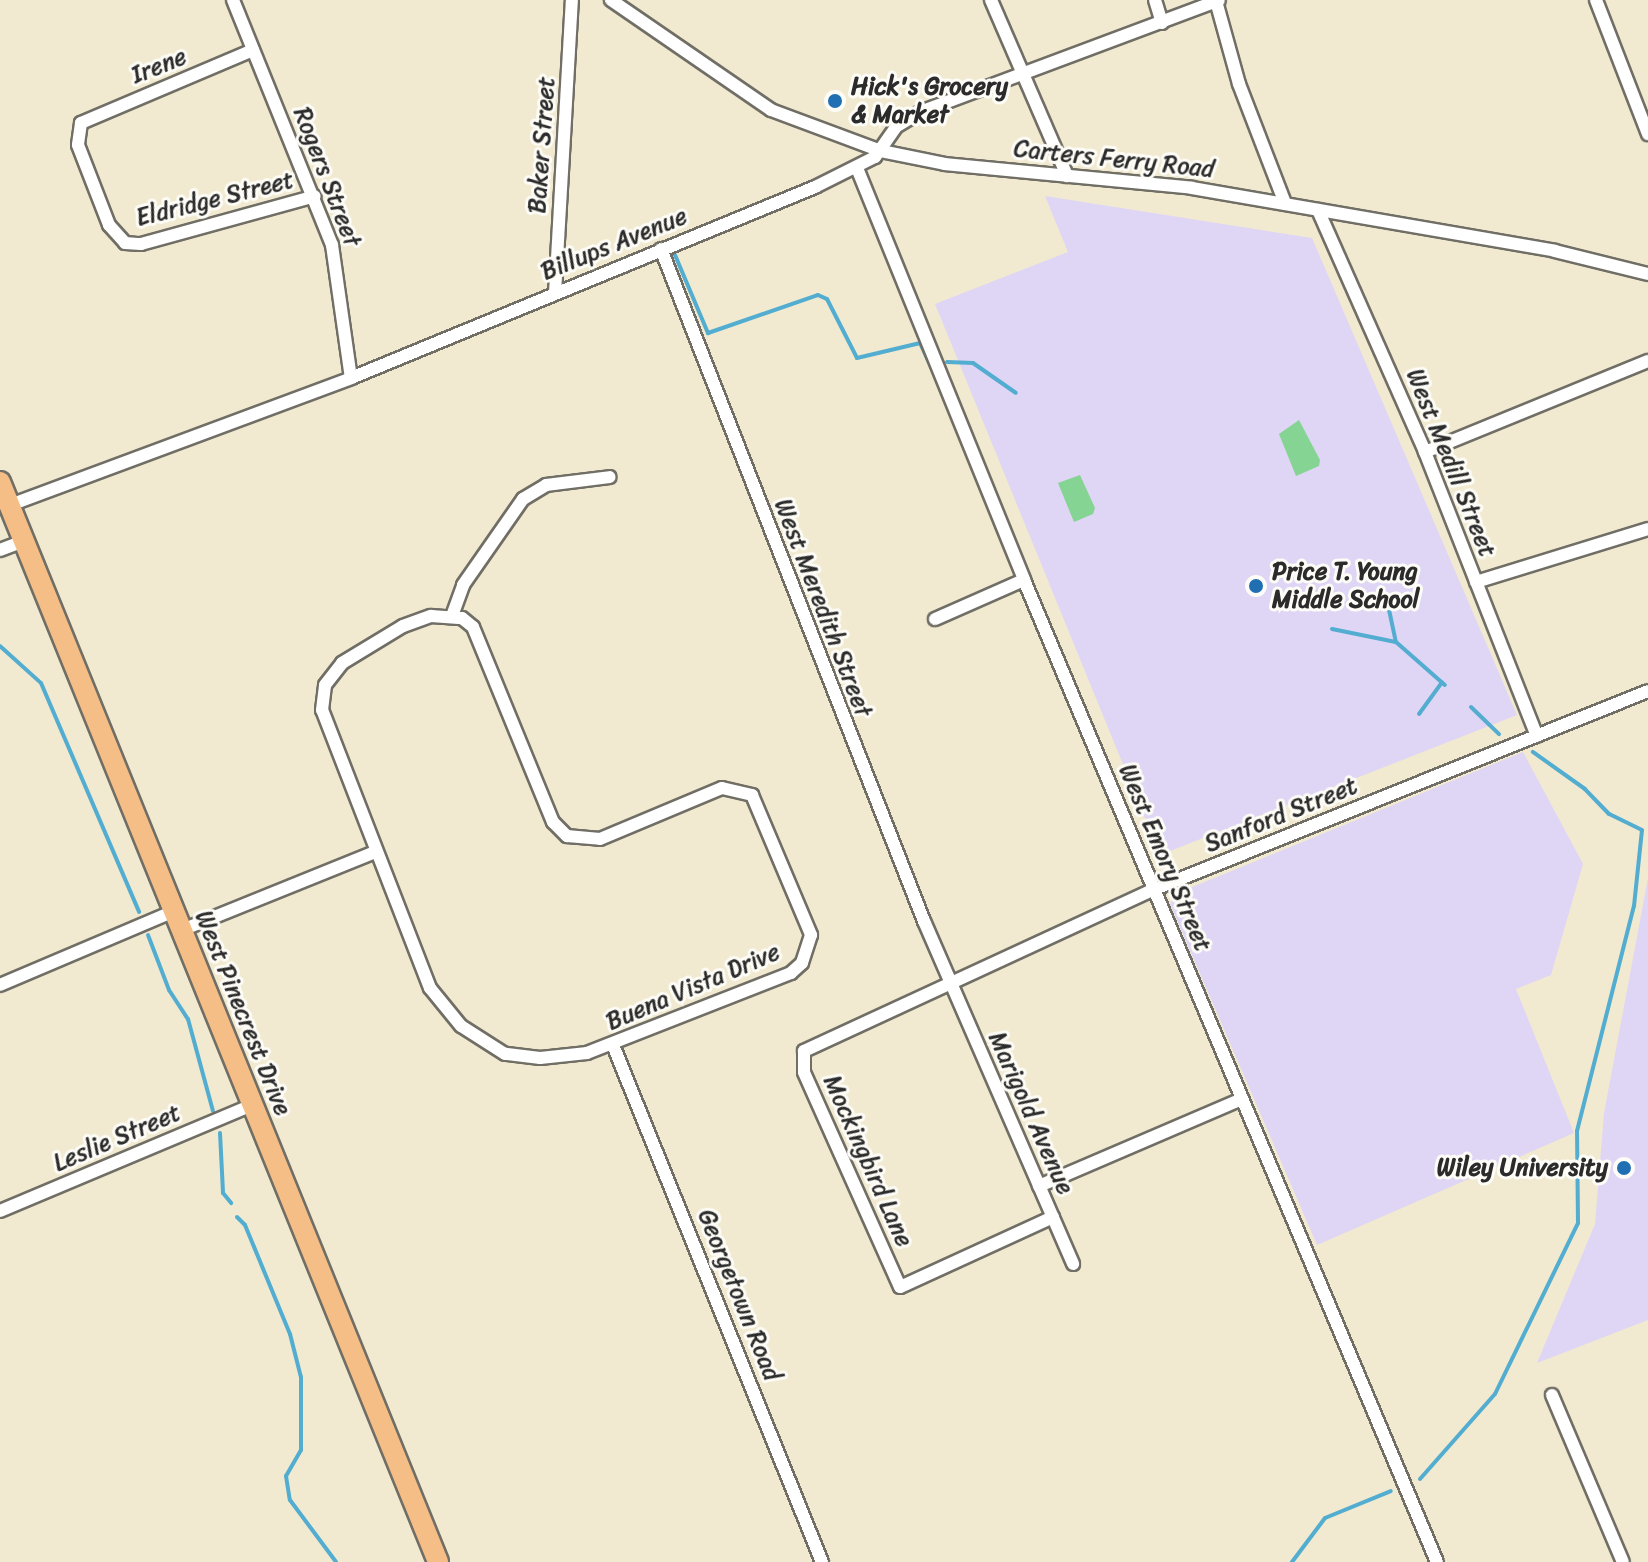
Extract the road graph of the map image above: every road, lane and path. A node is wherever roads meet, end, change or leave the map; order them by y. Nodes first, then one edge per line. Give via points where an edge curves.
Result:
1 (233, 0) edge
2 (572, 0) edge
3 (611, 0) edge
4 (991, 0) edge
5 (1155, 0) edge
6 (1596, 0) edge
7 (1217, 1) edge
8 (1162, 23) junction
9 (253, 50) junction
10 (1022, 74) junction
11 (1648, 134) edge
12 (881, 151) junction
13 (857, 168) junction
14 (1067, 176) junction
15 (315, 196) junction
16 (1285, 203) junction
17 (1318, 210) junction
18 (125, 243) joint
19 (661, 249) junction
20 (1648, 274) edge
21 (555, 293) junction
22 (1648, 361) edge
23 (351, 378) junction
24 (1425, 452) junction
25 (610, 477) dead end
26 (0, 482) edge
27 (10, 505) junction
28 (1648, 529) edge
29 (24, 541) junction
30 (0, 550) edge
31 (1024, 580) junction
32 (1476, 582) junction
33 (452, 616) junction
34 (935, 619) dead end
35 (1648, 691) edge
36 (1537, 736) junction
37 (375, 852) junction
38 (1155, 889) junction
39 (178, 920) junction
40 (950, 980) junction
41 (0, 985) edge
42 (613, 1045) junction
43 (804, 1051) joint
44 (1242, 1099) junction
45 (252, 1105) junction
46 (1039, 1186) junction
47 (0, 1211) edge
48 (1053, 1217) junction
49 (1073, 1264) dead end
50 (1552, 1395) dead end
51 (438, 1562) edge
52 (822, 1562) edge
53 (1437, 1562) edge
54 (1623, 1562) edge

1 - 9 street, Rogers Street
2 - 21 street, Baker Street
3 - 12 street, Carters Ferry Road via 771,110
4 - 10 street
5 - 8 street
6 - 11 street
7 - 8 street, Billups Avenue
7 - 16 street via 1239,84
8 - 10 street, Billups Avenue
9 - 15 street, Rogers Street
9 - 18 street, Irene via 81,123 78,145 109,225
10 - 12 street, Billups Avenue via 909,118
10 - 14 street
12 - 13 street, Billups Avenue
12 - 14 street, Carters Ferry Road
13 - 19 street, Billups Avenue
13 - 31 street, West Emory Street
14 - 16 street, Carters Ferry Road
15 - 18 street, Eldridge Street via 141,244
15 - 23 street, Rogers Street via 342,291
16 - 17 street, Carters Ferry Road
17 - 20 street, Carters Ferry Road via 1555,251
17 - 24 street, West Medill Street
19 - 21 street, Billups Avenue
19 - 40 street, West Meredith Street via 810,638
21 - 23 street, Billups Avenue
22 - 24 street
23 - 27 street, Billups Avenue
24 - 32 street, West Medill Street
25 - 33 street via 546,485 523,499 463,585
26 - 27 main road, West Pinecrest Drive
27 - 29 main road, West Pinecrest Drive
28 - 32 street
29 - 30 street
29 - 39 main road, West Pinecrest Drive
31 - 34 street
31 - 38 street, West Emory Street
32 - 36 street, West Medill Street
33 - 37 street, Buena Vista Drive via 403,626 349,657 325,685 325,727
33 - 42 street, Buena Vista Drive via 469,623 478,635 561,833 594,840 722,788 741,789 756,802 808,925 809,951 791,973
35 - 36 street, Sanford Street
36 - 38 street, Sanford Street
37 - 39 street
37 - 42 street, Buena Vista Drive via 430,988 471,1035 505,1054 540,1058
38 - 40 street, Sanford Street
38 - 44 street, West Emory Street
39 - 41 street
39 - 45 main road, West Pinecrest Drive
40 - 43 street, Sanford Street
40 - 46 street, Marigold Avenue
42 - 52 street, Georgetown Road
43 - 48 street, Mockingbird Lane via 804,1072 900,1287
44 - 46 street
44 - 53 street, West Emory Street
45 - 47 street, Leslie Street
45 - 51 main road, West Pinecrest Drive
46 - 48 street, Marigold Avenue
48 - 49 street, Marigold Avenue
50 - 54 street

